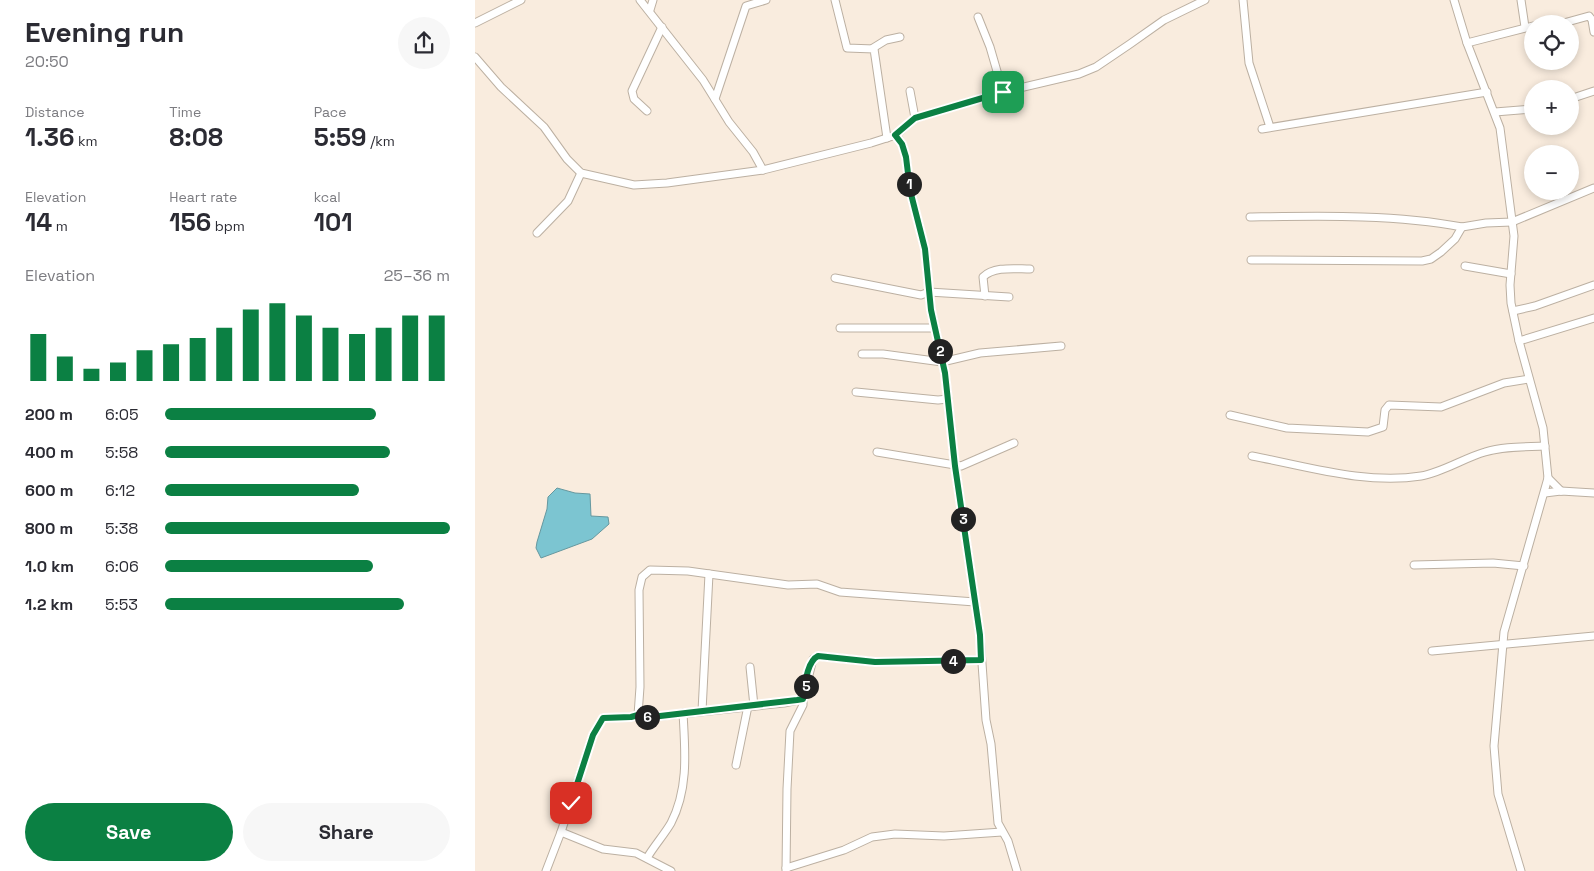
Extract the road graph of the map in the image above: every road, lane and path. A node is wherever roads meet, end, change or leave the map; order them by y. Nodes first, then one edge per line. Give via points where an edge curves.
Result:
1 (521, 0) edge
2 (640, 0) edge
3 (653, 0) edge
4 (766, 0) edge
5 (835, 0) edge
6 (1205, 0) edge
7 (1243, 0) edge
8 (1454, 0) edge
9 (1521, 0) edge
10 (650, 10) junction
11 (1525, 15) edge
12 (978, 17) dead end
13 (1579, 19) edge
14 (475, 22) edge
15 (662, 26) junction
16 (1524, 28) edge
17 (1594, 32) edge
18 (900, 37) dead end
19 (1467, 43) junction
20 (873, 48) junction
21 (475, 58) edge
22 (910, 91) dead end
23 (1594, 91) edge
24 (1003, 92) junction
25 (1487, 92) junction
26 (1579, 96) edge
27 (715, 99) junction
28 (1524, 110) edge
29 (647, 112) dead end
30 (1495, 112) junction
31 (915, 118) junction
32 (1270, 127) junction
33 (1262, 129) dead end
34 (895, 135) junction
35 (887, 138) junction
36 (763, 170) junction
37 (581, 173) junction
38 (1594, 188) edge
39 (1250, 217) dead end
40 (1512, 222) junction
41 (1462, 227) junction
42 (537, 233) dead end
43 (1251, 260) dead end
44 (1465, 266) dead end
45 (1030, 269) dead end
46 (1511, 274) junction
47 (835, 278) dead end
48 (1594, 285) edge
49 (929, 292) junction
50 (985, 296) junction
51 (1009, 296) dead end
52 (1513, 311) junction
53 (1594, 318) edge
54 (840, 328) dead end
55 (935, 328) junction
56 (1519, 341) junction
57 (1061, 346) dead end
58 (862, 354) dead end
59 (942, 362) junction
60 (1529, 379) junction
61 (857, 392) dead end
62 (948, 399) junction
63 (1230, 414) dead end
64 (1014, 443) dead end
65 (1545, 446) junction
66 (877, 452) dead end
67 (1252, 456) dead end
68 (955, 466) junction
69 (1548, 478) junction
70 (1561, 491) junction
71 (1545, 493) junction
72 (1594, 493) edge
73 (1414, 565) dead end
74 (1524, 566) junction
75 (709, 574) junction
76 (975, 602) junction
77 (1594, 636) edge
78 (1501, 646) junction
79 (1432, 651) dead end
80 (981, 660) junction
81 (750, 667) dead end
82 (803, 699) junction
83 (751, 706) junction
84 (702, 711) junction
85 (683, 713) junction
86 (638, 715) junction
87 (736, 765) dead end
88 (561, 832) junction
89 (1002, 832) junction
90 (647, 858) junction
91 (786, 869) edge
92 (546, 871) edge
93 (671, 871) edge
94 (1017, 871) edge
95 (1521, 871) edge

1 - 14 street
2 - 10 street
3 - 10 street
4 - 27 street via 746,6
5 - 20 street via 847,48
6 - 24 street via 1164,20 1088,71
7 - 32 street via 1249,63
8 - 19 street
9 - 11 street
10 - 15 street
12 - 24 street
13 - 17 street via 1589,16
15 - 27 street
15 - 29 street via 632,91 634,99
16 - 19 street
18 - 20 street via 886,40
19 - 25 street
20 - 35 street
21 - 37 street via 544,127
22 - 31 street
23 - 26 street
24 - 31 street
25 - 30 street
25 - 32 street
27 - 36 street
28 - 30 street
30 - 40 street via 1503,143
31 - 34 street
32 - 33 street
34 - 35 street
34 - 49 street via 906,157 910,190 925,249
35 - 36 street
36 - 37 street via 633,185
37 - 42 street via 568,201
38 - 40 street
39 - 41 street via 1315,216 1435,222
40 - 41 street
40 - 46 street via 1514,249
41 - 43 street via 1441,252 1422,261
44 - 46 street
45 - 50 street via 988,272 983,277
46 - 52 street
47 - 49 street via 921,295
48 - 52 street
49 - 50 street
49 - 55 street
50 - 51 street
52 - 56 street
53 - 56 street
54 - 55 street
55 - 59 street
56 - 60 street
57 - 59 street via 980,352
58 - 59 street
59 - 62 street
60 - 63 street via 1504,383 1441,407 1389,405 1385,410 1383,427 1369,432 1287,428
60 - 65 street
61 - 62 street
62 - 68 street
64 - 68 street
65 - 67 street via 1485,452 1423,476 1404,478 1339,473
65 - 69 street
66 - 68 street
68 - 76 street
69 - 70 street
69 - 71 street
70 - 71 street
70 - 72 street
71 - 74 street
73 - 74 street via 1493,562
74 - 78 street
75 - 76 street via 788,585 817,584 841,592
75 - 84 street
75 - 86 street via 655,569 642,577
76 - 80 street
77 - 78 street
78 - 79 street
78 - 95 street via 1495,777
80 - 82 street via 875,662 818,656 810,666
80 - 89 street via 996,807
81 - 83 street
82 - 83 street
82 - 91 street via 790,731
83 - 84 street
83 - 87 street
84 - 85 street
85 - 86 street via 643,718
85 - 90 street via 686,763 683,788 671,823
86 - 88 street via 606,717 599,723
88 - 90 street via 603,849 624,850
88 - 92 street
89 - 91 street via 872,837
89 - 94 street
90 - 93 street

